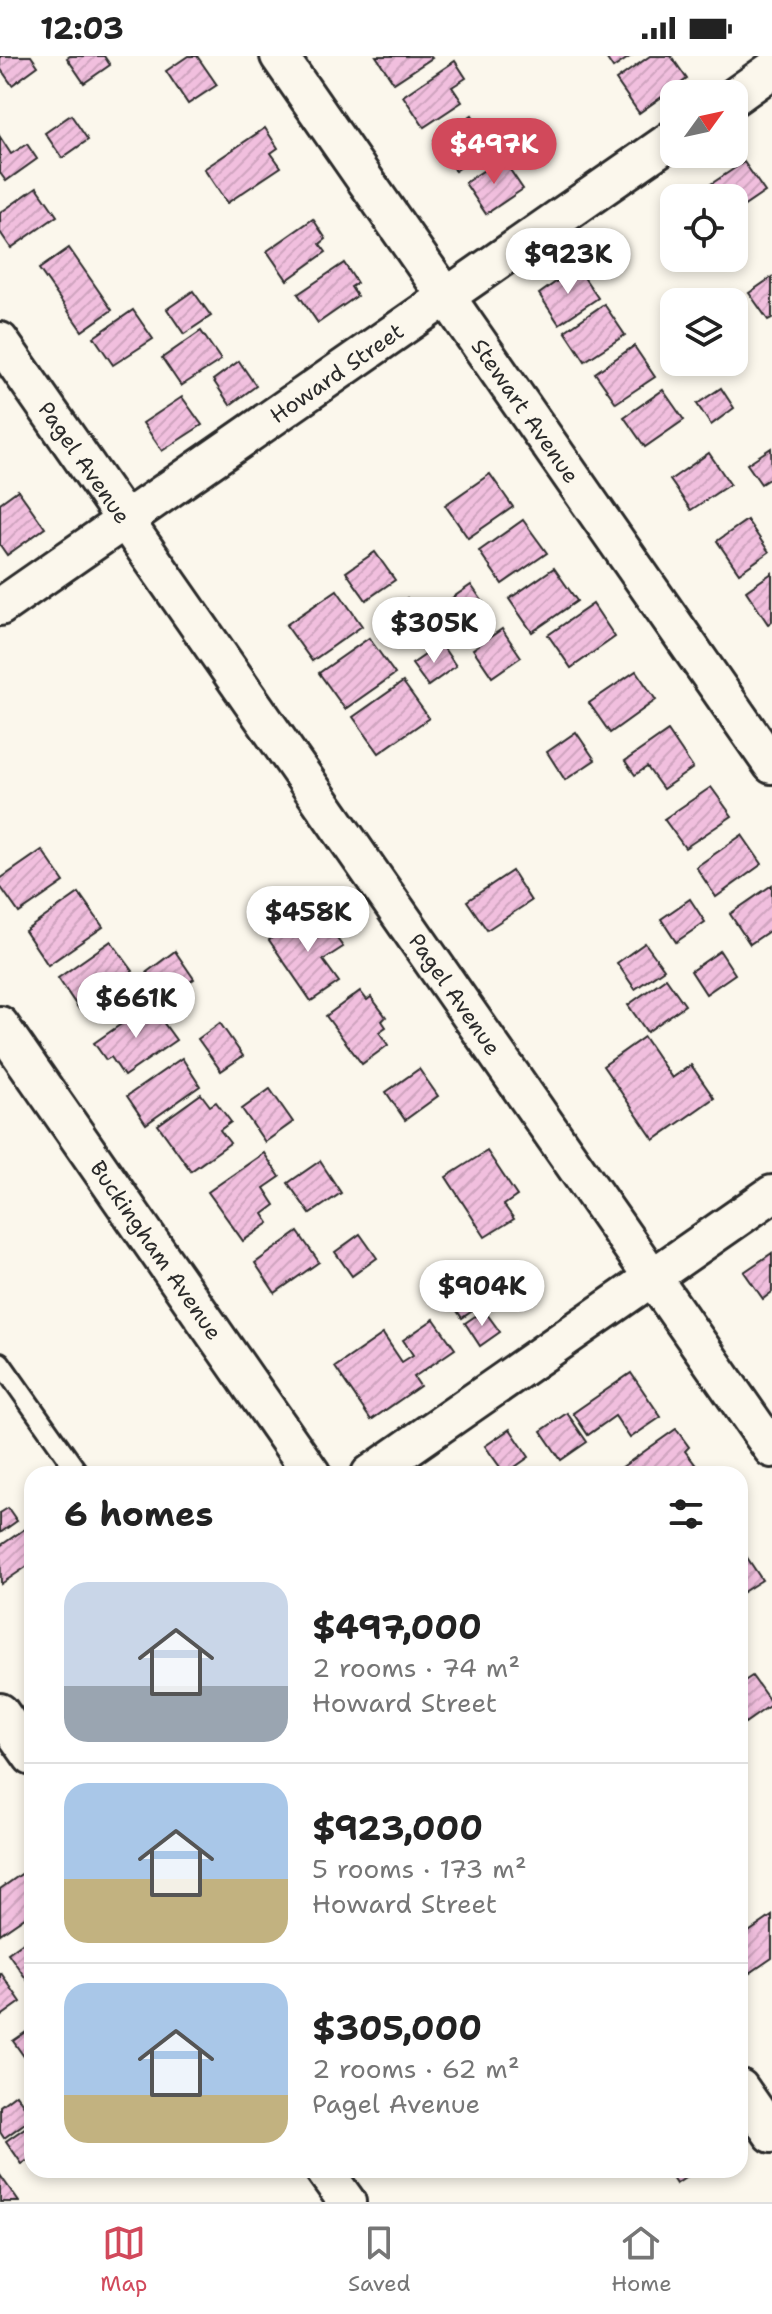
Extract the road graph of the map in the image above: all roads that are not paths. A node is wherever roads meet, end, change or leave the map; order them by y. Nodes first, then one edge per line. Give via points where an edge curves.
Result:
1 (279, 56) edge
2 (766, 70) edge
3 (748, 85) edge
4 (660, 148) edge
5 (446, 296) junction
6 (0, 341) edge
7 (124, 520) junction
8 (0, 607) edge
9 (772, 765) edge
10 (0, 1025) edge
11 (772, 1194) edge
12 (652, 1278) junction
13 (0, 1362) edge
14 (772, 1449) edge
15 (73, 1466) edge
16 (306, 1466) edge
17 (382, 1466) edge
18 (10, 1720) edge
19 (24, 1744) edge
20 (748, 2100) edge
21 (772, 2134) edge
22 (330, 2178) edge
23 (347, 2202) edge

1 - 5 street, Stewart Avenue
2 - 3 street
4 - 5 street, Howard Street
5 - 7 street, Howard Street
5 - 9 street, Stewart Avenue
6 - 7 street, Pagel Avenue
7 - 8 street, Howard Street
7 - 12 street, Pagel Avenue
10 - 16 street, Buckingham Avenue
11 - 12 street
12 - 14 street, Pagel Avenue
12 - 17 street
13 - 15 lane
18 - 19 street
20 - 21 street
22 - 23 street

